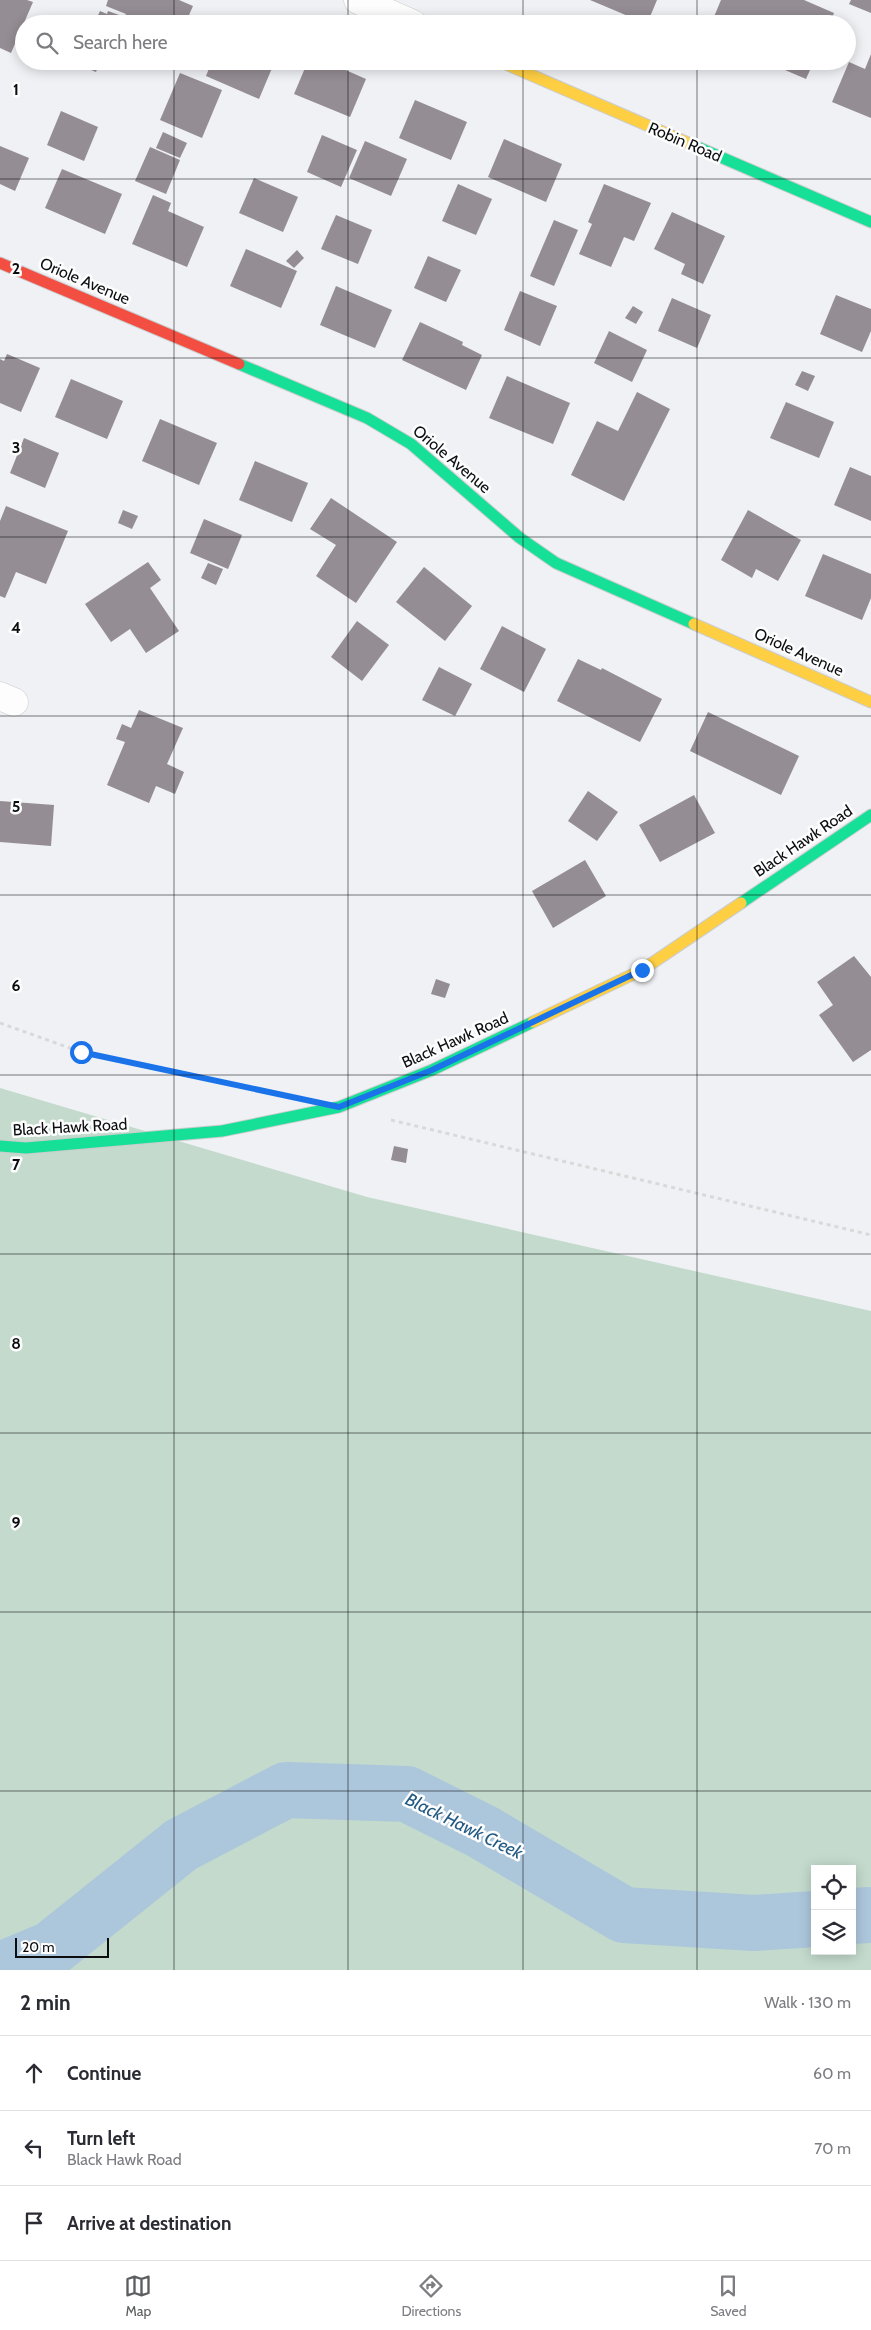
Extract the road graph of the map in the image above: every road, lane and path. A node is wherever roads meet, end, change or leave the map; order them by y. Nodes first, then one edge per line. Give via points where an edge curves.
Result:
1 (358, 0) edge
2 (392, 15) edge
3 (521, 70) edge
4 (871, 222) edge
5 (0, 263) edge
6 (871, 702) edge
7 (871, 815) edge
8 (0, 1023) edge
9 (272, 1093) dead end
10 (387, 1119) dead end
11 (0, 1146) edge
12 (871, 1235) edge

1 - 2 street
3 - 4 street, Robin Road
5 - 6 street, Oriole Avenue via 367,418 411,444 520,538 556,562
7 - 11 street, Black Hawk Road via 642,970 432,1070 339,1107 222,1131 26,1148
8 - 9 path via 81,1052
10 - 12 path

